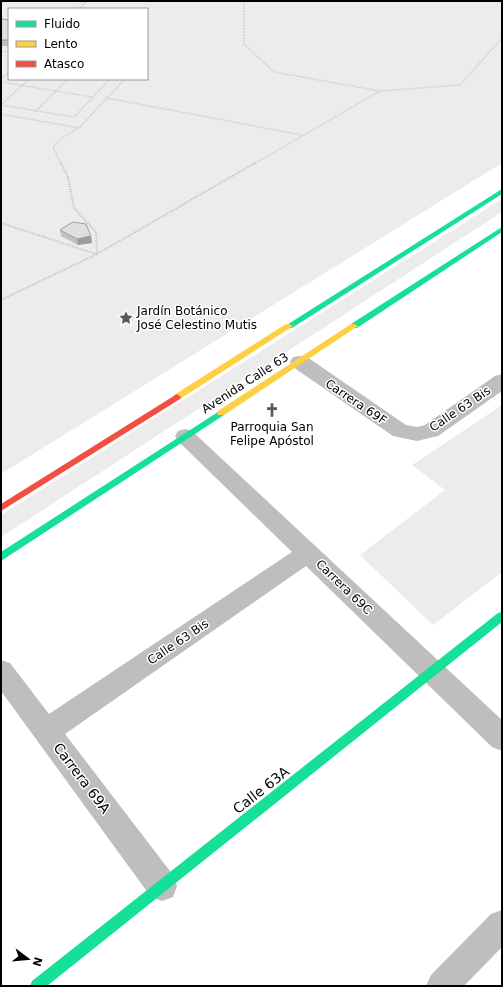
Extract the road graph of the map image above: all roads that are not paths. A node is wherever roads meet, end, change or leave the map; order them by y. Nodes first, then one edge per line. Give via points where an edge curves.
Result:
1 (502, 191) edge
2 (502, 229) edge
3 (300, 362) junction
4 (502, 380) edge
5 (416, 434) joint
6 (185, 436) junction
7 (1, 508) edge
8 (308, 553) junction
9 (1, 557) edge
10 (502, 616) edge
11 (1, 671) edge
12 (432, 671) junction
13 (47, 731) junction
14 (502, 738) edge
15 (162, 886) junction
16 (502, 925) edge
17 (37, 986) edge
18 (442, 986) edge

1 - 7 main road, Avenida Calle 63
2 - 3 main road, Avenida Calle 63
3 - 5 street, Carrera 69F via 400,431
3 - 6 main road, Avenida Calle 63
4 - 5 street, Calle 63 Bis via 431,431
6 - 8 street, Carrera 69C
6 - 9 main road, Avenida Calle 63
8 - 12 street, Carrera 69C
8 - 13 street, Calle 63 Bis
10 - 12 main road, Calle 63A
11 - 13 street, Carrera 69A
12 - 14 street, Carrera 69C
12 - 15 main road, Calle 63A
13 - 15 street, Carrera 69A
15 - 17 main road, Calle 63A
16 - 18 street

